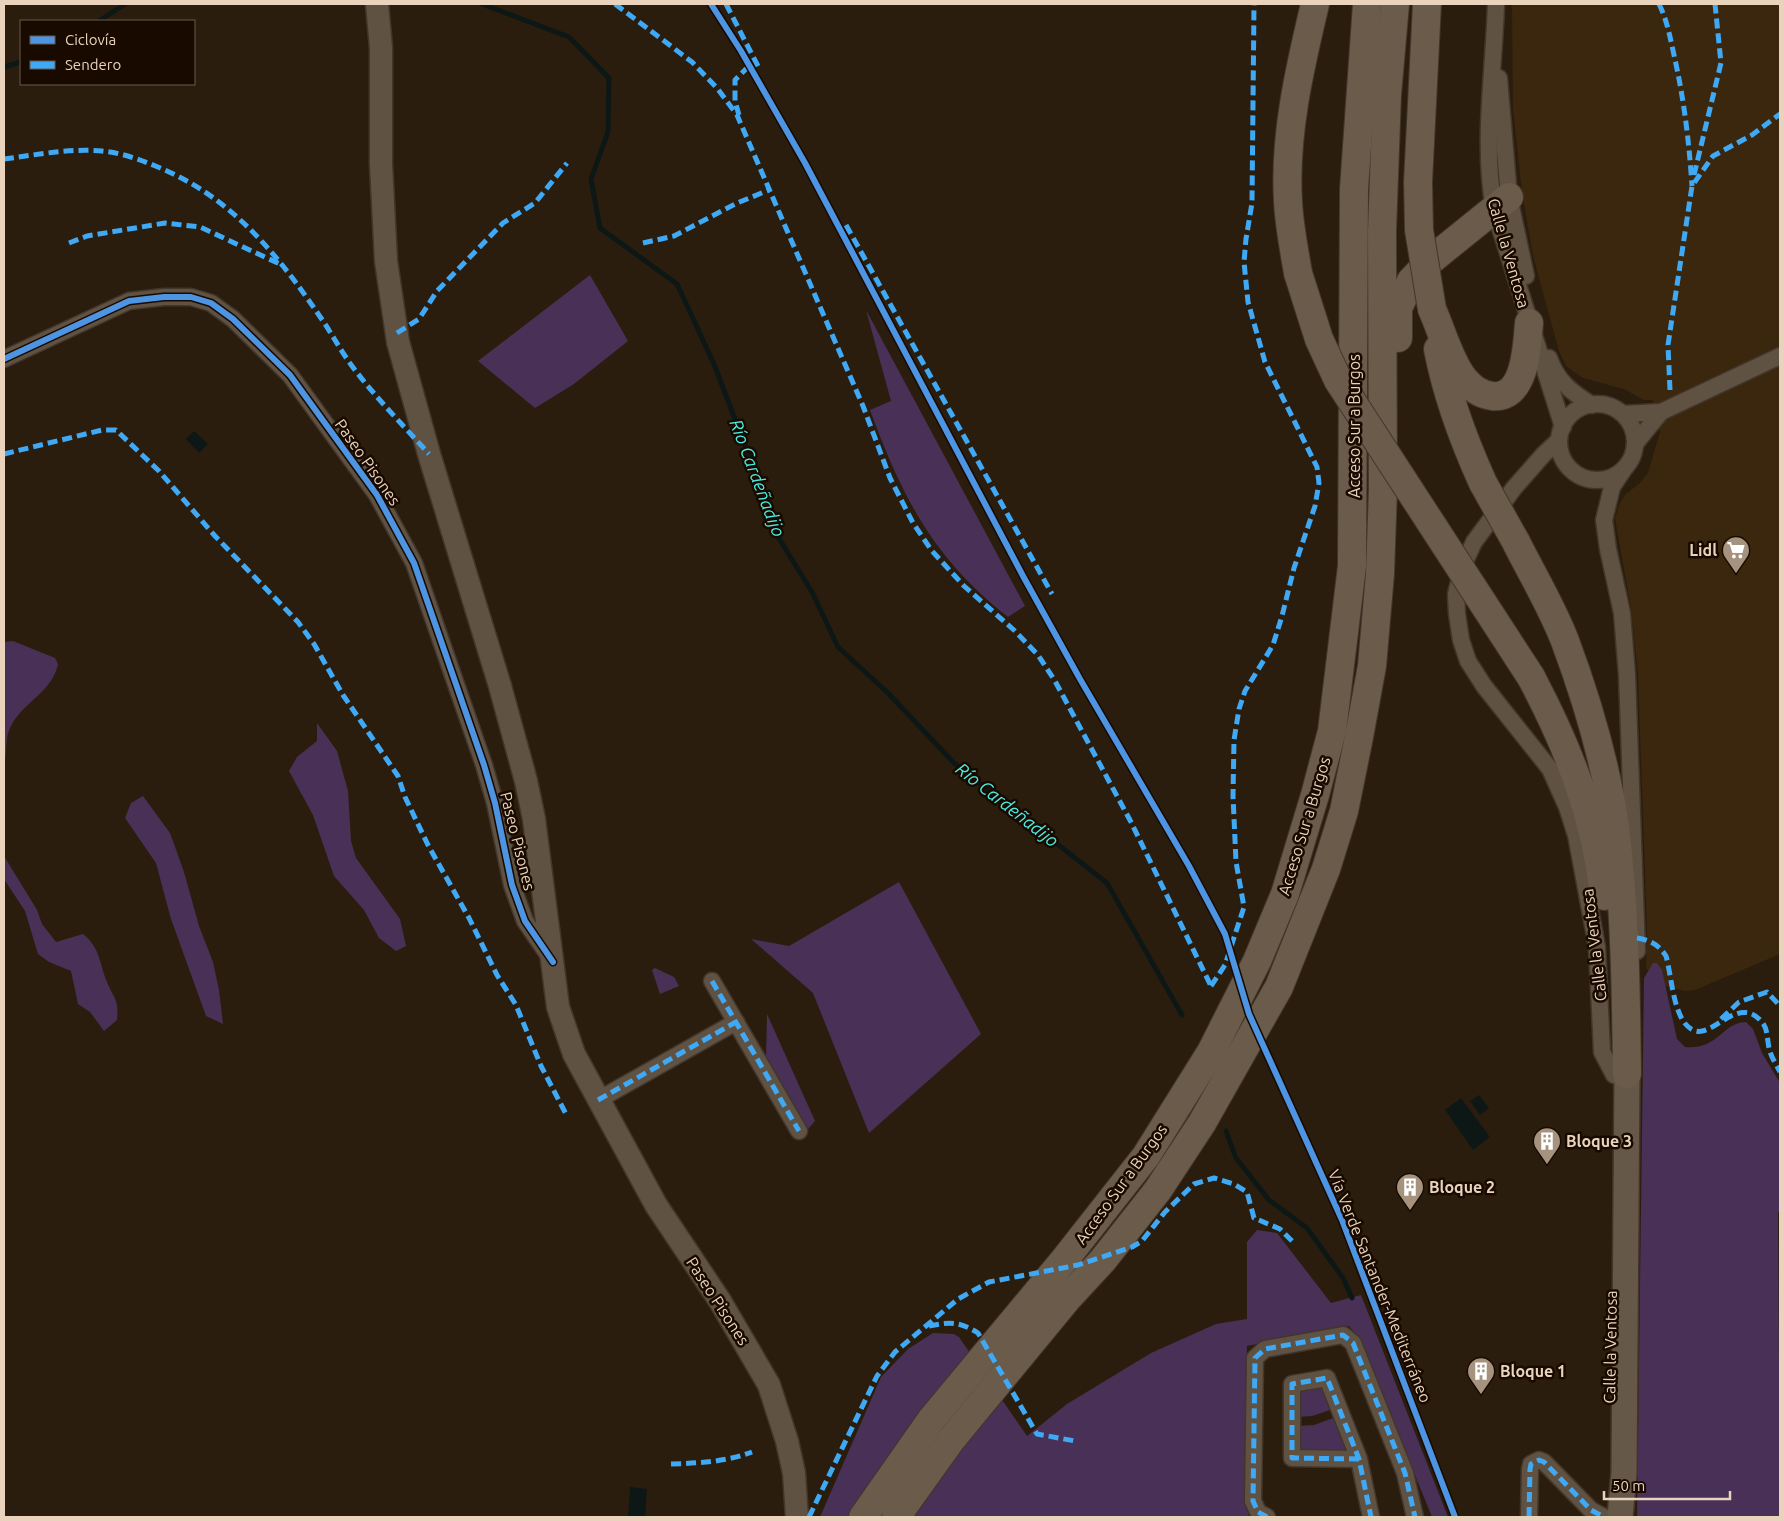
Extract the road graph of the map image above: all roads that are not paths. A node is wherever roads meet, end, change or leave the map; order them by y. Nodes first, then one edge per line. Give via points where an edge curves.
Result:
1 (377, 4) edge
2 (1315, 4) edge
3 (1367, 4) edge
4 (1395, 4) edge
5 (1427, 4) edge
6 (1496, 4) edge
7 (1501, 203) junction
8 (1432, 309) junction
9 (1533, 340) junction
10 (1780, 356) edge
11 (4, 359) edge
12 (1592, 405) junction
13 (1661, 412) junction
14 (1623, 414) junction
15 (1561, 433) junction
16 (1635, 444) junction
17 (1624, 469) junction
18 (1362, 738) junction
19 (553, 962) junction
20 (712, 981) dead end
21 (736, 1022) junction
22 (1621, 1074) junction
23 (598, 1100) junction
24 (799, 1131) dead end
25 (1359, 1459) junction
26 (797, 1517) edge
27 (863, 1517) edge
28 (896, 1517) edge
29 (1267, 1517) edge
30 (1371, 1517) edge
31 (1415, 1517) edge
32 (1529, 1517) edge
33 (1604, 1517) edge
34 (1611, 1517) edge
35 (1620, 1517) edge

1 - 19 main road, Paseo Pisones via 386,261 398,342 526,781
2 - 22 highway, bridge via 1301,62 1288,160 1288,202 1298,273 1319,339 1338,380 1531,677 1566,747 1593,828 1603,883
3 - 27 highway, Acceso Sur a Burgos via 1354,189 1352,566 1332,732 1285,894 1257,961 1211,1052 1146,1156 931,1420
4 - 18 highway, Acceso Sur a Burgos via 1387,95 1382,221 1383,489 1380,574
5 - 8 highway, bridge via 1418,182 1419,230
6 - 7 street, Calle la Ventosa via 1490,112 1490,190
7 - 9 street, Calle la Ventosa
7 - 9 street, Calle la Ventosa via 1530,292
7 - 18 highway via 1430,260 1411,281 1398,308 1397,535 1393,595 1389,642
8 - 9 highway via 1462,377 1483,395 1510,392 1518,382
8 - 22 highway, bridge via 1445,386 1467,447 1564,639 1603,767 1614,826 1622,904 1626,974
9 - 12 street, Calle la Ventosa via 1560,381
9 - 15 street, Calle la Ventosa
10 - 13 street
11 - 19 street, Paseo Pisones via 129,301 191,297 211,303 233,319 290,375 377,495 414,563 484,765 512,885 525,921
12 - 14 street via 1614,408
12 - 15 street via 1570,416
13 - 14 street
13 - 16 street
14 - 16 street via 1634,433
15 - 17 street via 1561,453 1576,474 1601,480 1614,477
15 - 22 street, Calle la Ventosa via 1474,542 1463,566 1456,594 1457,614 1468,661 1550,769 1567,806 1576,835 1597,947 1602,1052
16 - 17 street via 1634,453
17 - 22 street, Calle la Ventosa via 1612,488 1604,520 1622,613 1627,675 1637,933 1636,1048
18 - 28 highway, Acceso Sur a Burgos via 1326,869 1279,987 1202,1123 1158,1190 943,1451
19 - 23 main road, Paseo Pisones via 558,1007 569,1041
20 - 21 street
21 - 23 street
21 - 24 street
22 - 34 main road, Calle la Ventosa via 1609,1442
22 - 35 main road, Calle la Ventosa via 1624,1473
23 - 26 main road, Paseo Pisones via 656,1205 720,1301 770,1386 794,1473
25 - 25 street via 1292,1458 1292,1384 1327,1378
25 - 30 street
29 - 31 street via 1258,1512 1253,1501 1255,1358 1265,1349 1343,1335 1353,1343 1406,1473
32 - 33 street via 1530,1469 1531,1464 1539,1460 1591,1510

